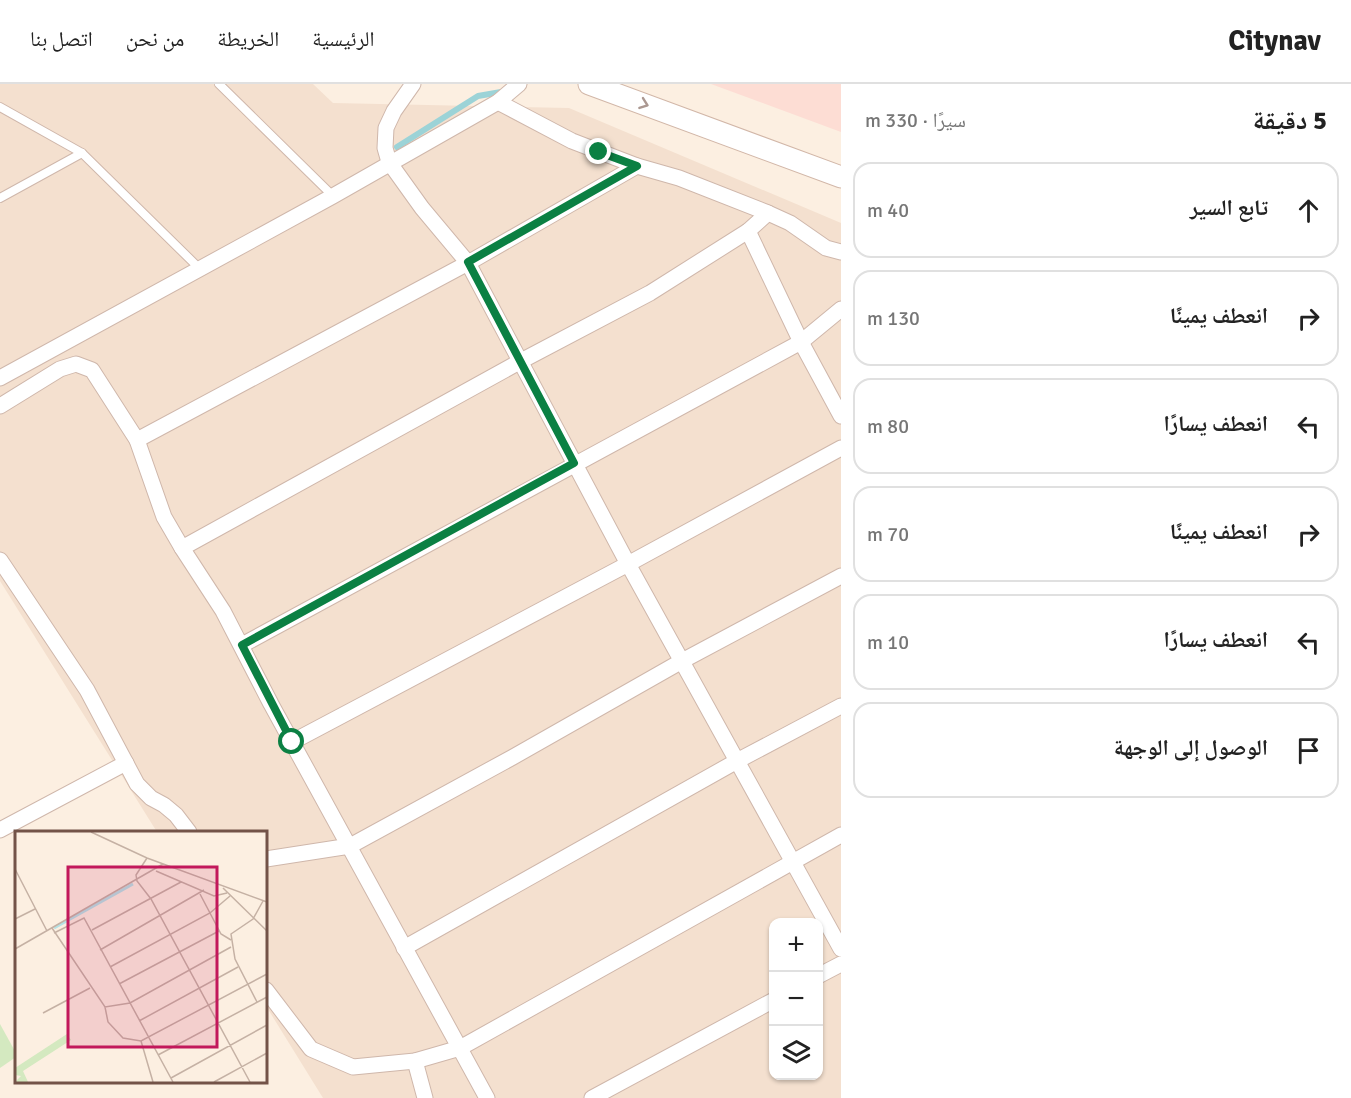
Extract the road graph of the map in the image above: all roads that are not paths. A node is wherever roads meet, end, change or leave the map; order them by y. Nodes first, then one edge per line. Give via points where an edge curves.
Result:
1 (219, 84) edge
2 (413, 84) edge
3 (519, 84) edge
4 (589, 84) edge
5 (498, 102) junction
6 (0, 107) edge
7 (81, 153) junction
8 (389, 162) junction
9 (637, 166) junction
10 (841, 177) edge
11 (333, 196) junction
12 (0, 198) edge
13 (768, 213) junction
14 (748, 231) junction
15 (841, 252) edge
16 (468, 262) junction
17 (200, 268) junction
18 (841, 309) edge
19 (801, 342) junction
20 (521, 361) junction
21 (0, 378) edge
22 (0, 406) edge
23 (841, 416) edge
24 (137, 440) junction
25 (841, 448) edge
26 (574, 463) junction
27 (182, 548) junction
28 (0, 560) edge
29 (628, 564) junction
30 (841, 576) edge
31 (242, 645) junction
32 (682, 661) junction
33 (841, 706) edge
34 (292, 742) junction
35 (737, 761) junction
36 (126, 763) junction
37 (0, 830) edge
38 (188, 831) edge
39 (841, 835) edge
40 (350, 846) junction
41 (267, 860) edge
42 (792, 861) junction
43 (404, 948) junction
44 (841, 949) edge
45 (841, 963) edge
46 (823, 974) edge
47 (267, 991) edge
48 (769, 1003) edge
49 (460, 1048) junction
50 (414, 1061) junction
51 (425, 1098) edge
52 (487, 1098) edge
53 (592, 1098) edge

1 - 11 lane
2 - 8 street via 386,128
3 - 5 street
4 -> 10 main road
5 - 8 street
5 - 9 street via 572,141
6 - 7 lane
7 - 12 lane
7 - 17 lane
8 - 11 street
8 - 16 street
9 - 13 street
9 - 16 street
11 - 17 street
13 - 14 street
13 - 15 street via 826,248
14 - 19 street
14 - 20 street via 650,293
16 - 20 street
16 - 24 street
17 - 21 street
18 - 19 street
19 - 23 street
19 - 26 street
20 - 26 street
20 - 27 street
22 - 24 street via 60,369 76,364 92,370
24 - 27 street via 164,517
25 - 29 street
26 - 29 street
26 - 31 street
27 - 31 street
28 - 36 street via 87,690
29 - 32 street
29 - 34 street
30 - 32 street
31 - 34 street
32 - 35 street
32 - 40 street
33 - 35 street
34 - 40 street
35 - 42 street
35 - 43 street
36 - 37 street
36 - 38 street via 137,784 176,815
39 - 42 street
40 - 41 street
40 - 43 street
42 - 44 street
42 - 49 street
43 - 49 street
45 - 46 street
47 - 50 street via 311,1048 353,1067
48 - 53 street
49 - 50 street
49 - 52 street
50 - 51 street

